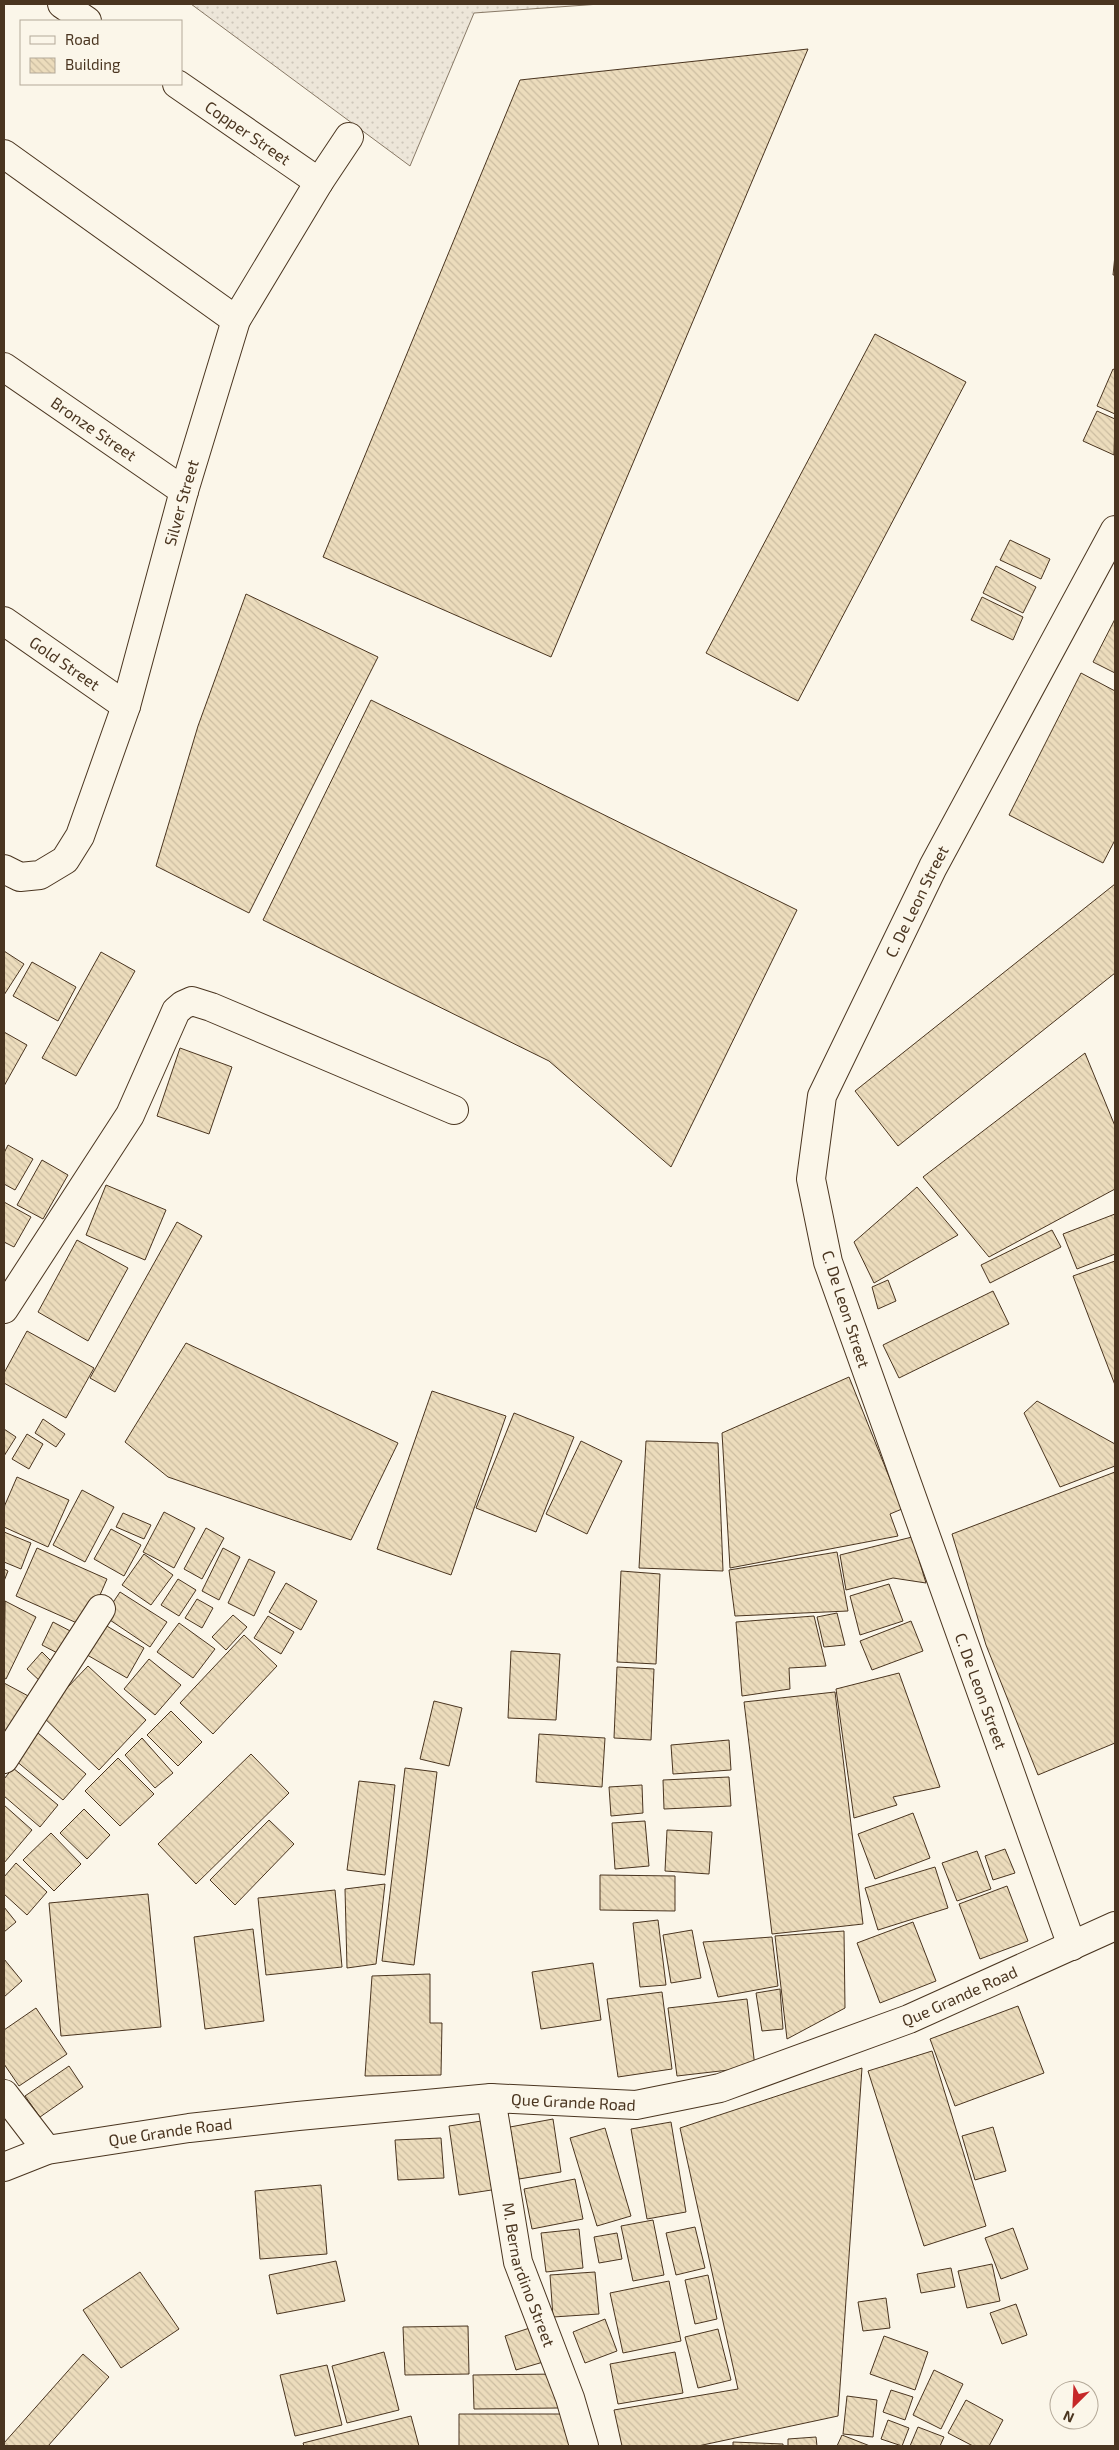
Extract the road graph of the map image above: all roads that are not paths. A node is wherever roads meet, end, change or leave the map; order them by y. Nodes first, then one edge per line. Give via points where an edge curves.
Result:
1 (62, 4) edge
2 (86, 20) edge
3 (178, 85) edge
4 (349, 137) dead end
5 (4, 154) edge
6 (319, 182) junction
7 (236, 320) junction
8 (4, 367) edge
9 (184, 491) junction
10 (1115, 530) edge
11 (4, 621) edge
12 (126, 706) junction
13 (4, 869) edge
14 (454, 1110) dead end
15 (4, 1309) edge
16 (101, 1609) dead end
17 (4, 1759) edge
18 (1115, 1926) edge
19 (1072, 1946) junction
20 (4, 2094) edge
21 (491, 2098) junction
22 (47, 2150) junction
23 (4, 2167) edge
24 (584, 2446) edge

1 - 2 street
3 - 6 street, Copper Street
4 - 6 street, Silver Street
5 - 7 street
6 - 7 street, Silver Street
7 - 9 street, Silver Street
8 - 9 street, Bronze Street
9 - 12 street, Silver Street
10 - 19 street, C. De Leon Street via 933,868 822,1096 811,1179 828,1262
11 - 12 street, Gold Street
12 - 13 street, Silver Street via 80,836 65,860 40,875 20,877
14 - 15 street via 192,1001 176,1012 130,1115
16 - 17 street
18 - 19 street, Que Grande Road
19 - 21 street, Que Grande Road via 909,2019 720,2088 636,2105
20 - 22 street
21 - 22 street, Que Grande Road via 190,2128
21 - 24 street, M. Bernardino Street via 518,2262 570,2398
22 - 23 street, Que Grande Road

